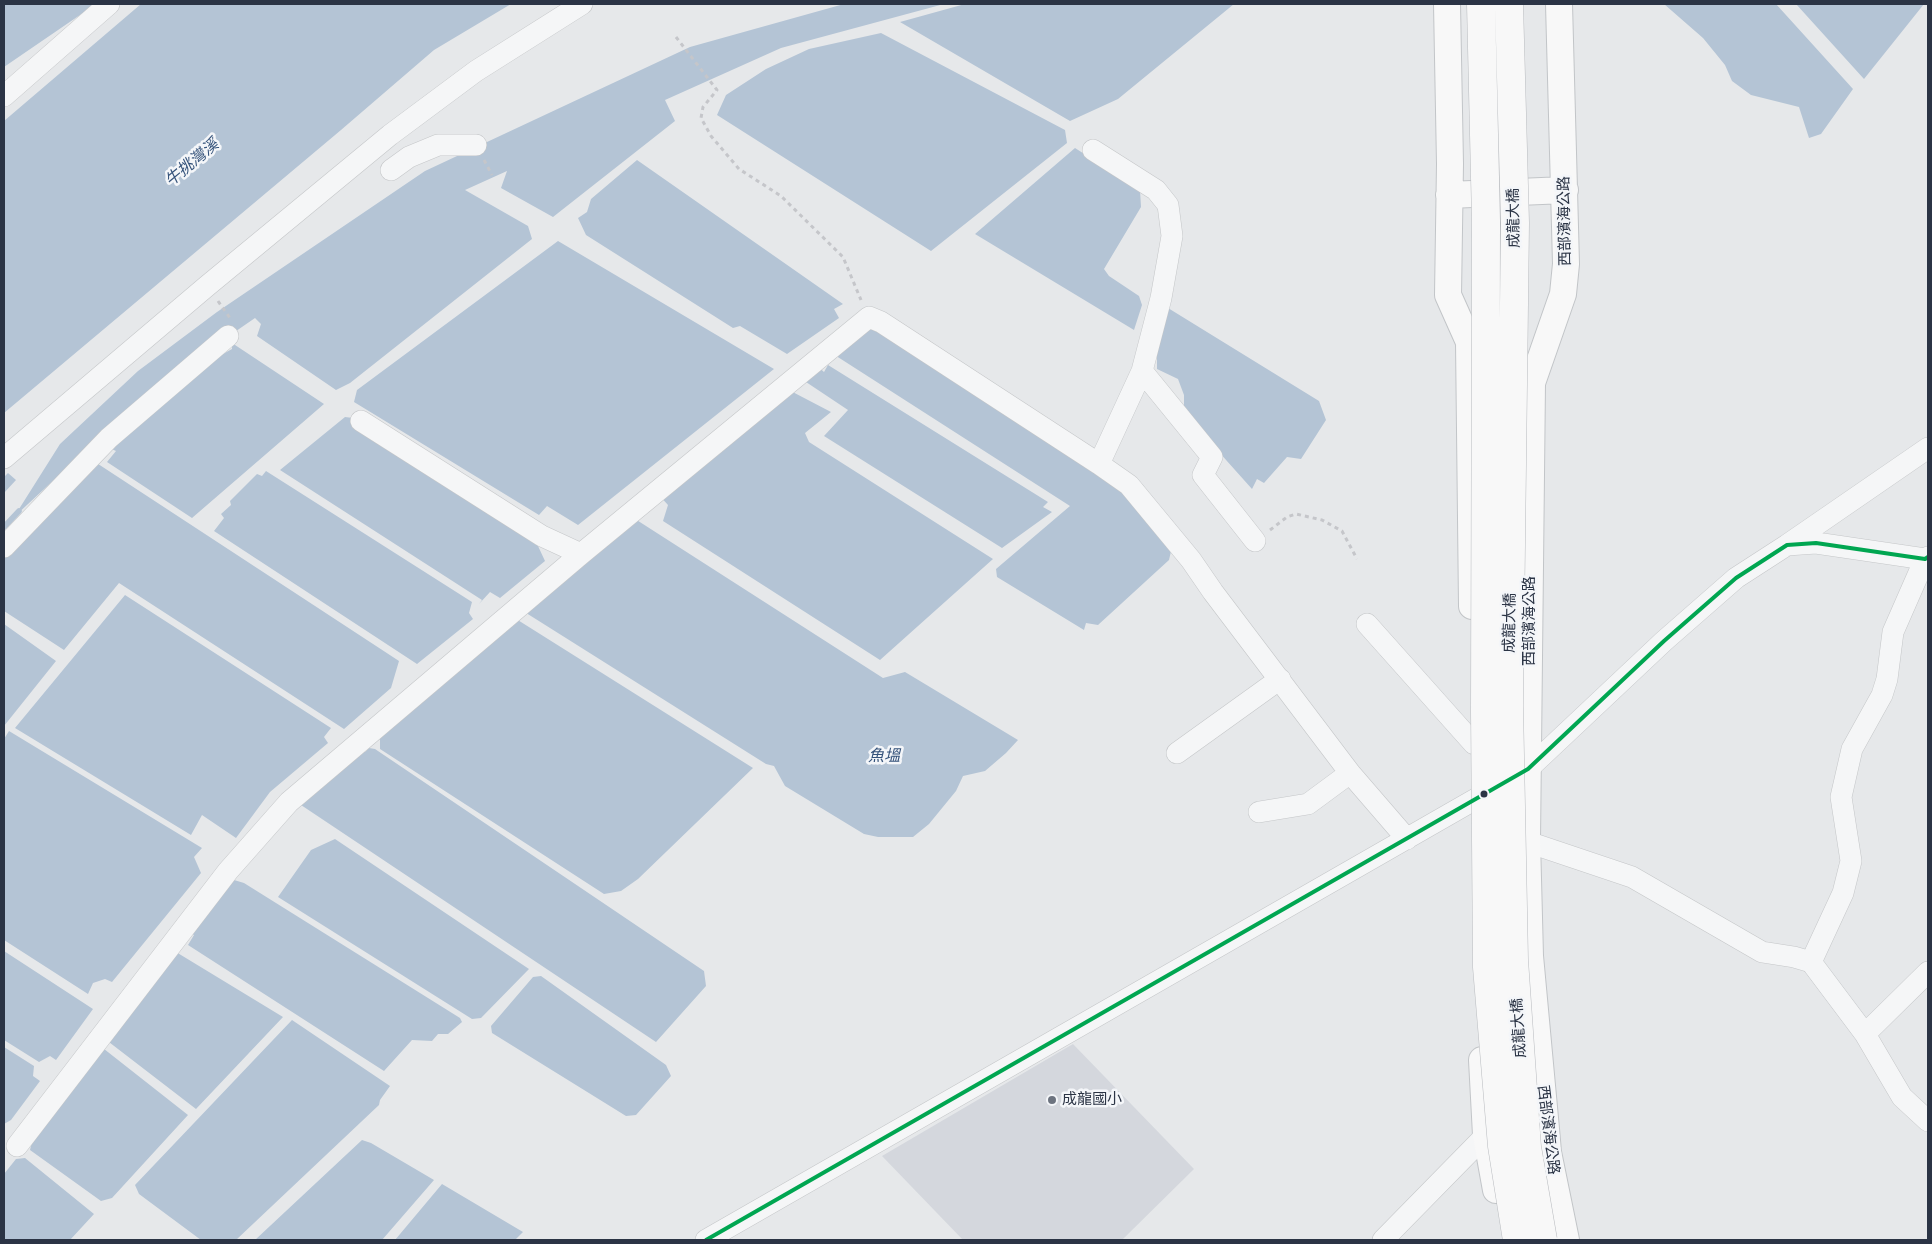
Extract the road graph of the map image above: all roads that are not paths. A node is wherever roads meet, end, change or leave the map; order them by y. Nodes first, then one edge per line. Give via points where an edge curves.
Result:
1 (109, 4) edge
2 (582, 4) edge
3 (1447, 4) edge
4 (1481, 4) edge
5 (1509, 4) edge
6 (1559, 4) edge
7 (4, 96) edge
8 (390, 135) junction
9 (476, 144) dead end
10 (1093, 150) dead end
11 (409, 157) junction
12 (391, 170) dead end
13 (1565, 190) junction
14 (1449, 194) junction
15 (231, 329) road end
16 (1142, 371) junction
17 (361, 421) dead end
18 (1928, 448) edge
19 (4, 458) edge
20 (1099, 464) junction
21 (1256, 541) road end
22 (1787, 545) junction
23 (4, 547) edge
24 (581, 554) junction
25 (1927, 558) edge
26 (1368, 624) dead end
27 (1280, 679) junction
28 (1474, 744) junction
29 (1177, 753) dead end
30 (1528, 769) junction
31 (1350, 773) junction
32 (1476, 799) junction
33 (1259, 812) dead end
34 (1406, 839) junction
35 (1478, 839) junction
36 (1527, 840) junction
37 (1811, 962) junction
38 (1928, 972) edge
39 (1865, 1034) junction
40 (1928, 1121) edge
41 (1546, 1129) junction
42 (1486, 1135) junction
43 (17, 1146) dead end
44 (706, 1240) edge
45 (1383, 1240) edge
46 (1506, 1240) edge
47 (1517, 1240) edge
48 (1543, 1240) edge
49 (1566, 1240) edge

1 - 7 street
2 - 8 street via 476,71
3 - 14 main road
4 - 47 highway, 成龍大橋, bridge via 1486,221 1487,967 1502,1146
5 - 48 highway, 成龍大橋, bridge via 1515,223 1509,704 1514,960 1527,1147
6 - 13 main road, 西部濱海公路
8 - 11 street
8 - 19 street
9 - 11 street via 438,145
10 - 16 street via 1156,190 1168,205 1172,236 1161,298
11 - 12 street
13 - 14 main road
13 - 30 main road, 西部濱海公路 via 1563,294 1532,383
14 - 28 main road via 1448,295 1469,342
15 - 23 street via 109,438
16 - 20 street
16 - 21 street via 1212,456 1203,475
17 - 24 street via 542,536
18 - 22 street
20 - 24 street via 869,317
20 - 27 street via 1129,485 1191,560
22 - 25 street via 1816,544
22 - 30 street via 1736,578 1664,640
24 - 43 street via 289,802 228,871
25 - 37 street via 1893,632 1882,695 1852,749 1840,797 1851,861 1844,893
26 - 28 street
27 - 29 street
27 - 31 street
28 - 32 main road
30 - 32 street
30 - 36 main road, 西部濱海公路
31 - 33 street via 1308,804
31 - 34 street
32 - 34 street
32 - 35 main road
34 - 44 street
35 - 36 street via 1509,836
35 - 42 main road via 1478,969
36 - 37 street via 1632,877 1762,952
36 - 41 main road, 西部濱海公路 via 1530,956
37 - 39 street
38 - 39 street
39 - 40 street via 1902,1097
41 - 42 street
41 - 49 main road, 西部濱海公路
42 - 45 street
42 - 46 main road

